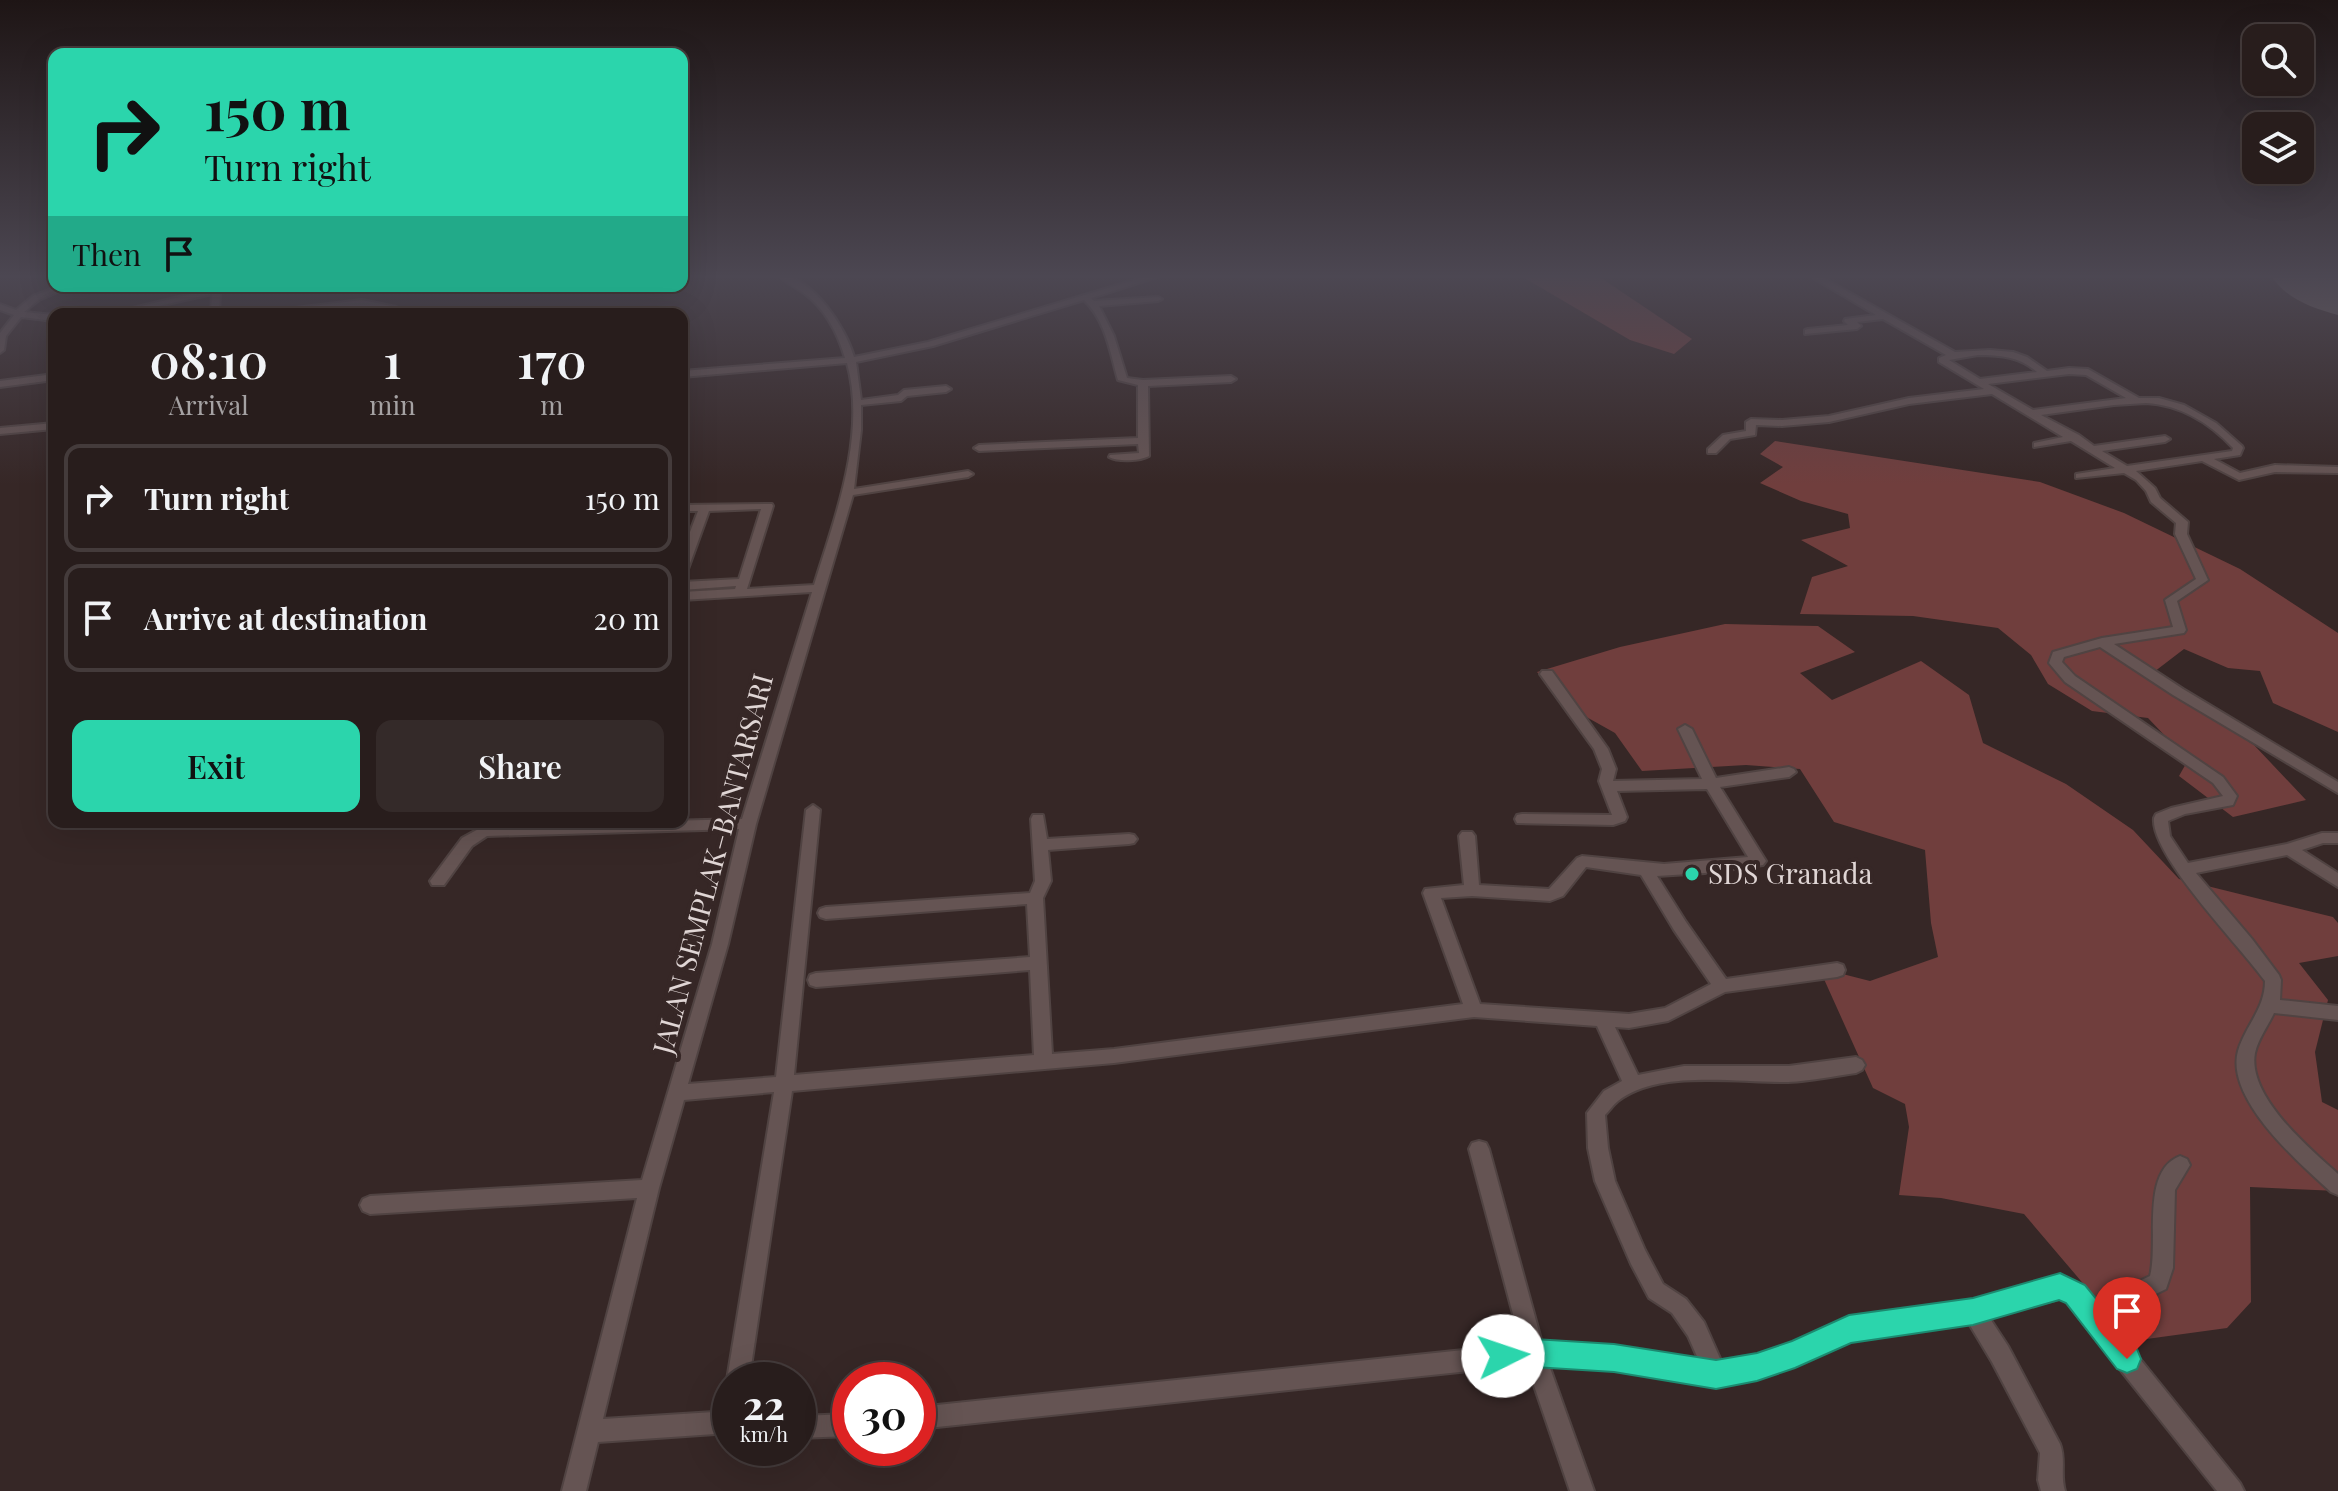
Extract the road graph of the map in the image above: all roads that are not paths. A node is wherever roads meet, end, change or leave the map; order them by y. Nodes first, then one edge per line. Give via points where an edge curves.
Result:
1 (848, 346) edge
2 (920, 346) edge
3 (1114, 346) edge
4 (1937, 346) edge
5 (1953, 355) junction
6 (851, 360) junction
7 (688, 374) edge
8 (2045, 374) junction
9 (48, 378) edge
10 (1231, 379) dead end
11 (1978, 382) junction
12 (1143, 383) junction
13 (0, 384) edge
14 (946, 389) dead end
15 (1994, 391) junction
16 (2138, 402) junction
17 (856, 403) junction
18 (2034, 413) junction
19 (48, 427) edge
20 (0, 431) edge
21 (2075, 437) junction
22 (2165, 439) dead end
23 (1143, 441) junction
24 (2038, 445) dead end
25 (979, 448) dead end
26 (2095, 449) junction
27 (1712, 451) dead end
28 (1114, 457) dead end
29 (2204, 458) junction
30 (2127, 469) junction
31 (2338, 470) edge
32 (968, 474) dead end
33 (2080, 476) dead end
34 (848, 493) junction
35 (705, 507) junction
36 (688, 508) edge
37 (688, 525) edge
38 (697, 525) junction
39 (688, 548) edge
40 (688, 586) edge
41 (741, 588) junction
42 (819, 588) junction
43 (688, 595) edge
44 (2102, 642) junction
45 (1547, 674) dead end
46 (1685, 729) dead end
47 (1789, 772) dead end
48 (1711, 784) junction
49 (1608, 786) junction
50 (2338, 788) edge
51 (813, 810) dead end
52 (1038, 819) dead end
53 (1522, 819) dead end
54 (748, 824) junction
55 (688, 826) edge
56 (597, 828) edge
57 (1467, 836) dead end
58 (2338, 838) edge
59 (1129, 839) dead end
60 (1040, 845) junction
61 (2289, 849) junction
62 (2187, 869) junction
63 (1646, 870) junction
64 (438, 881) dead end
65 (2338, 881) edge
66 (1472, 890) junction
67 (1035, 898) junction
68 (826, 913) dead end
69 (1037, 963) junction
70 (1837, 970) dead end
71 (816, 980) dead end
72 (1722, 986) junction
73 (2269, 1006) junction
74 (1474, 1010) junction
75 (2338, 1013) edge
76 (1603, 1019) junction
77 (1043, 1061) junction
78 (1856, 1065) dead end
79 (785, 1083) junction
80 (1633, 1085) junction
81 (676, 1093) junction
82 (1479, 1149) dead end
83 (2180, 1165) dead end
84 (2338, 1186) edge
85 (649, 1188) junction
86 (370, 1205) dead end
87 (1973, 1311) junction
88 (2092, 1314) junction
89 (1534, 1353) junction
90 (741, 1362) edge
91 (1716, 1375) junction
92 (936, 1416) edge
93 (712, 1423) edge
94 (590, 1431) junction
95 (574, 1491) edge
96 (1582, 1491) edge
97 (2053, 1491) edge
98 (2232, 1491) edge

1 - 6 street, JALAN SEMPLAK–BANTARSARI
2 - 6 street
3 - 12 street via 1123,380
4 - 5 street
5 - 8 street via 2000,350
5 - 11 street via 1943,361
6 - 7 street
6 - 17 street, JALAN SEMPLAK–BANTARSARI via 858,385
8 - 11 street
8 - 16 street via 2088,372
9 - 13 street
10 - 12 street
11 - 15 street
12 - 23 street
14 - 17 street
15 - 18 street
15 - 27 street via 1906,401 1826,419 1750,422 1751,433 1729,436
16 - 18 street
16 - 29 street via 2173,404 2212,424 2238,448 2236,453
17 - 34 street, JALAN SEMPLAK–BANTARSARI
18 - 21 street
19 - 20 street
21 - 24 street
21 - 26 street
22 - 26 street
23 - 25 street
23 - 28 street via 1144,456
26 - 30 street
29 - 30 street
29 - 31 street via 2239,477 2287,467
30 - 33 street
30 - 44 street via 2182,522 2181,534 2202,580 2171,600 2180,630
32 - 34 street
34 - 42 street, JALAN SEMPLAK–BANTARSARI
35 - 36 street
35 - 38 street
35 - 41 street via 768,506
37 - 38 street
38 - 39 street
40 - 41 street
41 - 42 street
41 - 43 street
42 - 54 street, JALAN SEMPLAK–BANTARSARI
44 - 50 street
44 - 62 street via 2058,655 2055,663 2070,679 2218,780 2230,796 2228,801 2161,818 2162,834
45 - 49 street via 1607,762
46 - 48 street
47 - 48 street
48 - 49 street
48 - 63 street via 1758,861
49 - 53 street via 1618,819
51 - 79 street
52 - 60 street
54 - 55 street
54 - 81 street, JALAN SEMPLAK–BANTARSARI
56 - 64 street via 484,831 467,842
57 - 66 street
58 - 61 street
59 - 60 street
60 - 67 street via 1043,881
61 - 62 street
61 - 65 street
62 - 73 street via 2273,980
63 - 66 street via 1582,862 1550,895
63 - 72 street
66 - 74 street via 1429,896
67 - 68 street
67 - 69 street
69 - 71 street
69 - 77 street
70 - 72 street
72 - 76 street via 1668,1014
73 - 75 street
73 - 84 street via 2246,1055 2254,1092 2271,1118
74 - 76 street
74 - 77 street via 1217,1045
76 - 80 street
77 - 79 street
78 - 80 street via 1792,1074 1667,1075
79 - 81 street
79 - 90 street
80 - 91 street via 1611,1096 1596,1113 1605,1181 1656,1291 1689,1320
81 - 85 street, JALAN SEMPLAK–BANTARSARI
82 - 89 street
83 - 88 street via 2166,1186 2165,1266 2159,1282
85 - 86 street
85 - 94 street, JALAN SEMPLAK–BANTARSARI
87 - 88 street via 2060,1286 2072,1291
87 - 91 street via 1849,1329 1795,1354
87 - 97 street via 2052,1452
88 - 98 street
89 - 91 street via 1614,1358
89 - 92 street
89 - 96 street
93 - 94 street
94 - 95 street, JALAN SEMPLAK–BANTARSARI

